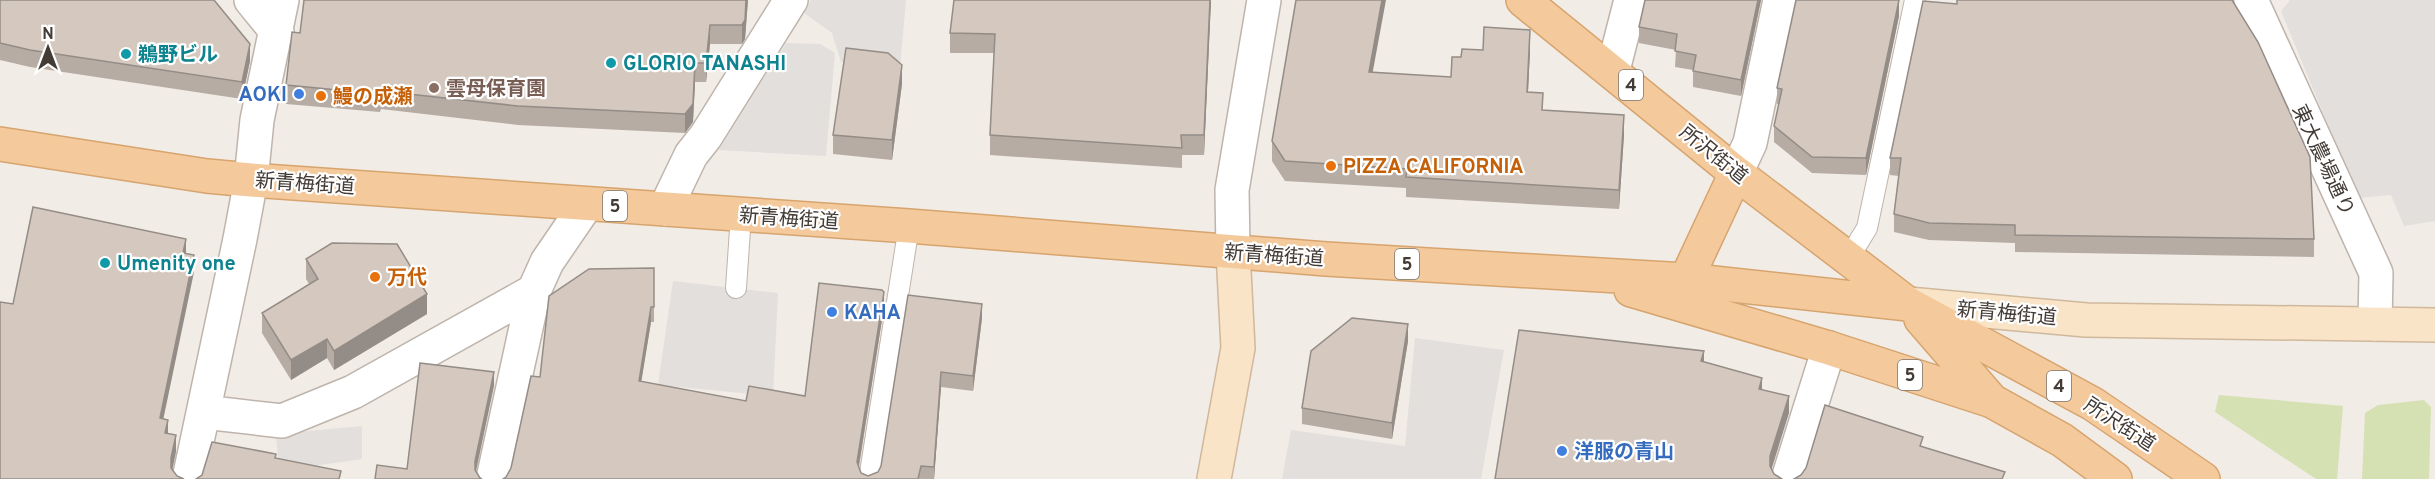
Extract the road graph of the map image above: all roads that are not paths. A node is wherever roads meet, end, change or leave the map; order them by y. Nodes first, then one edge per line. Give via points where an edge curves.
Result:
1 (251, 0) edge
2 (282, 0) edge
3 (792, 0) edge
4 (1264, 0) edge
5 (1524, 0) edge
6 (1631, 0) edge
7 (1780, 0) edge
8 (1915, 0) edge
9 (2251, 0) edge
10 (277, 32) junction
11 (1613, 70) junction
12 (0, 144) edge
13 (1736, 173) junction
14 (251, 180) junction
15 (586, 205) junction
16 (665, 209) junction
17 (741, 215) junction
18 (909, 226) junction
19 (1233, 252) junction
20 (1848, 259) junction
21 (1581, 275) junction
22 (1686, 280) junction
23 (736, 288) dead end
24 (534, 291) junction
25 (1908, 304) junction
26 (2374, 324) junction
27 (2435, 325) edge
28 (1829, 348) junction
29 (1992, 401) junction
30 (204, 412) junction
31 (189, 479) edge
32 (493, 479) edge
33 (869, 479) edge
34 (1214, 479) edge
35 (1788, 479) edge
36 (2115, 479) edge
37 (2203, 479) edge

1 - 10 street
2 - 10 street
3 - 16 street via 751,82 691,155
4 - 19 street via 1232,190
5 - 11 main road, 所沢街道 / 4
6 - 11 street
7 - 13 street via 1750,143
8 - 20 lane via 1867,228
9 - 26 street, 東大農場通り via 2376,273
10 - 14 street via 257,120
11 - 13 main road, 所沢街道 / 4
12 - 14 main road, 新青梅街道 / 5
13 - 20 main road, 所沢街道 / 4
13 - 22 main road
14 - 15 main road, 新青梅街道 / 5
14 - 30 street
15 - 16 main road, 新青梅街道 / 5
15 - 24 street via 547,262
16 - 17 main road, 新青梅街道 / 5
17 - 18 main road, 新青梅街道 / 5
17 - 23 lane
18 - 19 main road, 新青梅街道 / 5
18 - 33 lane
19 - 21 main road, 新青梅街道 / 5
19 - 34 main road via 1238,348
20 - 25 main road, 所沢街道 / 4
21 - 22 main road, 新青梅街道 / 5
21 - 28 main road, 新青梅街道 / 5
22 - 25 main road, 新青梅街道 / 5
24 - 30 street via 352,392 282,421
24 - 32 street
25 - 26 main road, 新青梅街道 via 2086,320
25 - 29 main road, 所沢街道 / 4
25 - 37 main road, 所沢街道 / 4 via 2093,404
26 - 27 main road, 新青梅街道
28 - 29 main road, 新青梅街道 / 5
28 - 35 street
29 - 36 main road, 所沢街道 / 4 via 2062,440
30 - 31 street

